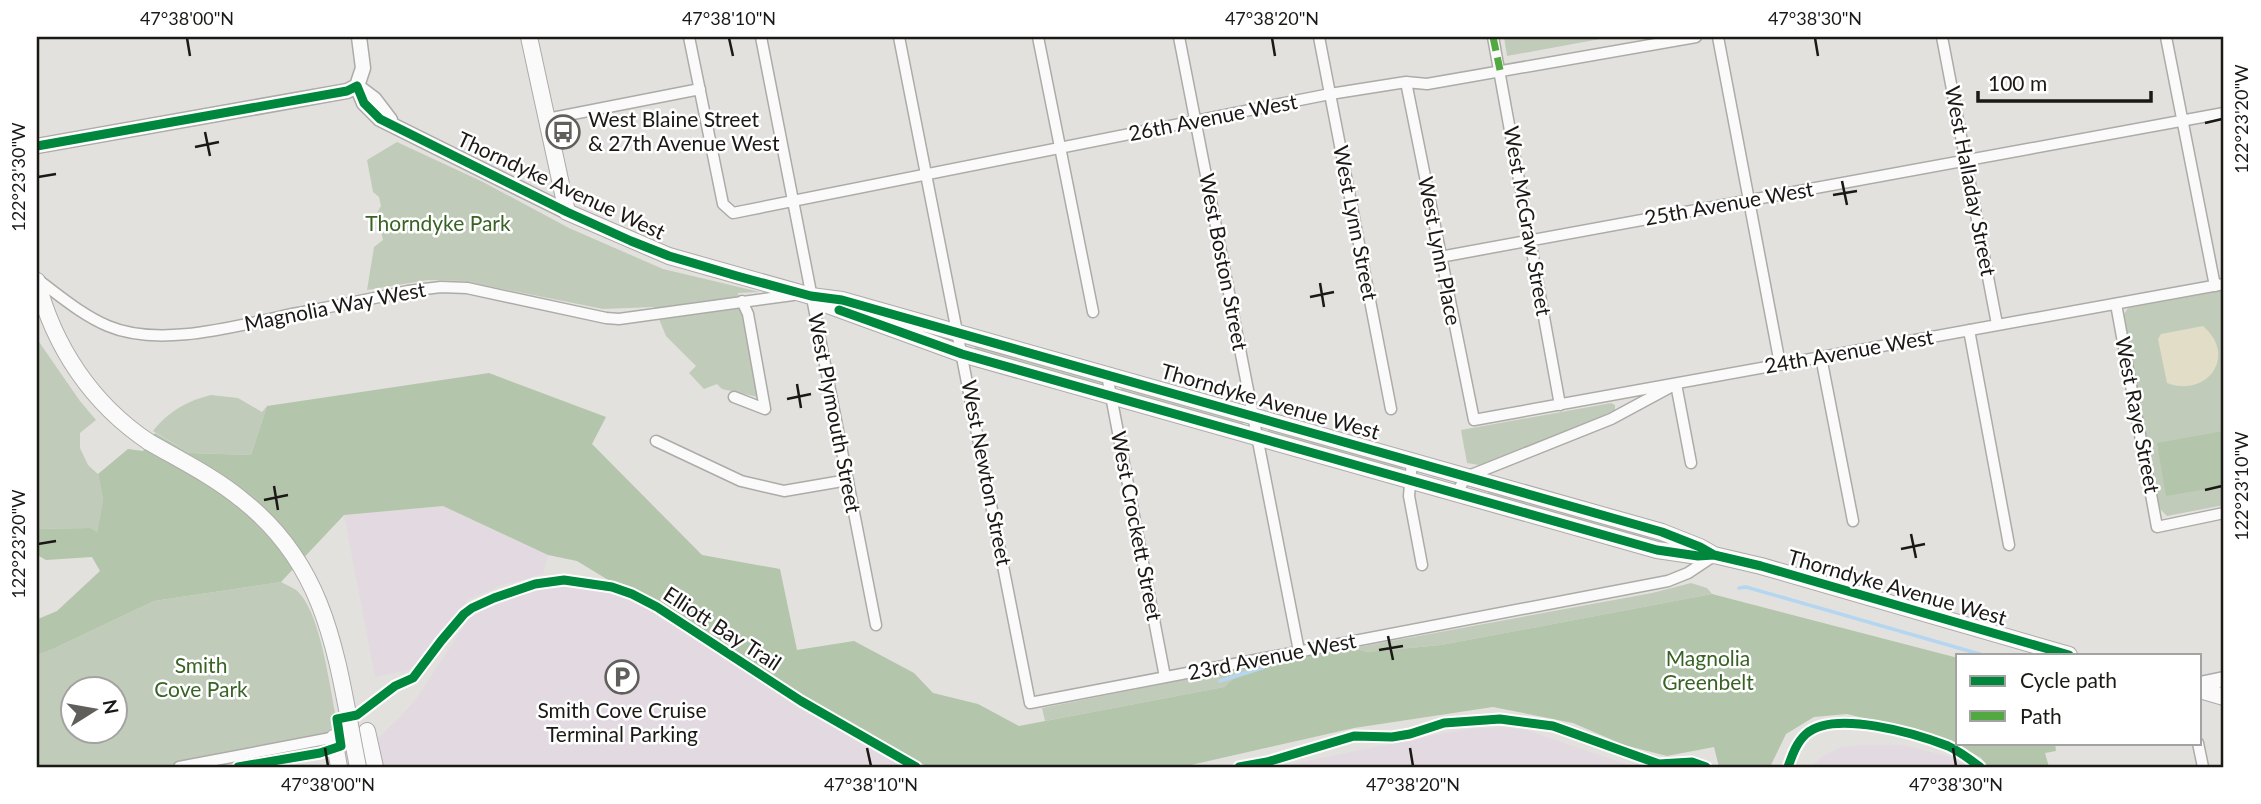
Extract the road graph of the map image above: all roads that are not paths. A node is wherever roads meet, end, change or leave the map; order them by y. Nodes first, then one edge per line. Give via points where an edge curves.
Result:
1 (359, 37) edge
2 (530, 37) edge
3 (689, 37) edge
4 (761, 37) edge
5 (899, 37) edge
6 (1038, 37) edge
7 (1179, 37) edge
8 (1319, 37) edge
9 (1493, 37) edge
10 (1696, 37) edge
11 (1718, 37) edge
12 (1942, 37) edge
13 (2166, 37) edge
14 (1500, 70) junction
15 (1406, 82) junction
16 (356, 86) junction
17 (700, 89) junction
18 (1330, 94) junction
19 (2224, 113) edge
20 (547, 119) junction
21 (2183, 120) junction
22 (1195, 121) junction
23 (37, 146) edge
24 (1060, 148) junction
25 (1966, 161) junction
26 (926, 175) junction
27 (1750, 201) junction
28 (793, 202) junction
29 (567, 212) junction
30 (1531, 240) junction
31 (1440, 257) junction
32 (37, 280) edge
33 (2220, 285) edge
34 (811, 296) junction
35 (742, 301) junction
36 (2116, 304) junction
37 (1093, 312) dead end
38 (1997, 324) junction
39 (1969, 330) junction
40 (958, 332) junction
41 (962, 354) junction
42 (1821, 357) junction
43 (1780, 364) junction
44 (1107, 375) junction
45 (1676, 384) junction
46 (734, 397) dead end
47 (1111, 397) junction
48 (1560, 404) junction
49 (1391, 409) dead end
50 (1252, 416) junction
51 (1474, 421) joint
52 (1257, 438) junction
53 (656, 441) dead end
54 (1412, 461) junction
55 (1691, 463) dead end
56 (1466, 477) junction
57 (848, 480) junction
58 (1411, 481) junction
59 (1456, 494) junction
60 (2224, 513) edge
61 (1853, 521) dead end
62 (2010, 545) dead end
63 (1714, 555) junction
64 (1422, 565) dead end
65 (876, 625) dead end
66 (2031, 650) edge
67 (1299, 651) junction
68 (2061, 654) edge
69 (1165, 677) junction
70 (2224, 679) edge
71 (2202, 684) edge
72 (2202, 690) edge
73 (2224, 696) edge
74 (1030, 703) joint
75 (367, 731) joint
76 (334, 738) junction
77 (2198, 744) edge
78 (179, 767) edge
79 (340, 767) edge
80 (358, 767) edge
81 (374, 767) edge
82 (2203, 767) edge

1 - 16 street via 362,68
2 - 20 main road
3 - 17 street
4 - 28 street, West Plymouth Street
5 - 26 street, West Newton Street
6 - 24 street
7 - 22 street, West Boston Street
8 - 18 street, West Lynn Street
9 - 14 street, West McGraw Street
10 - 14 street, 26th Avenue West
11 - 27 street
12 - 25 street, West Halladay Street
13 - 21 street
14 - 15 street, 26th Avenue West via 1427,84
14 - 30 street, West McGraw Street
15 - 18 street, 26th Avenue West
15 - 31 street, West Lynn Place
16 - 23 street
16 - 29 street, Thorndyke Avenue West via 374,99 395,127
17 - 20 street
17 - 28 street, 26th Avenue West via 723,204 731,212
18 - 22 street, 26th Avenue West
18 - 49 street, West Lynn Street
19 - 21 street, 25th Avenue West
20 - 29 main road
21 - 25 street, 25th Avenue West
21 - 33 street
22 - 24 street, 26th Avenue West
22 - 50 street, West Boston Street
24 - 26 street, 26th Avenue West
24 - 37 street
25 - 27 street, 25th Avenue West
25 - 38 street, West Halladay Street
26 - 28 street, 26th Avenue West
26 - 40 street, West Newton Street
27 - 30 street, 25th Avenue West
27 - 43 street
28 - 34 street, West Plymouth Street
29 - 34 main road, Thorndyke Avenue West via 669,256
30 - 31 street, 25th Avenue West
30 - 48 street, West McGraw Street
31 - 51 street, West Lynn Place
32 - 35 street, Magnolia Way West via 110,327 167,335 441,287 467,288 606,318
32 - 80 main road, bridge via 57,337 82,378 119,419 241,498 270,524 294,555 328,624
33 - 36 street, 24th Avenue West
34 - 35 street, Magnolia Way West
34 - 40 main road, Thorndyke Avenue West
34 - 41 main road, Thorndyke Avenue West via 835,309
34 - 57 street, West Plymouth Street
35 - 46 street via 765,409
36 - 38 street, 24th Avenue West
36 - 60 street, West Raye Street via 2157,527
38 - 39 street, 24th Avenue West
39 - 42 street, 24th Avenue West
39 - 62 street
40 - 41 street, West Newton Street
40 - 44 main road, Thorndyke Avenue West
41 - 47 main road, Thorndyke Avenue West
41 - 74 street, West Newton Street
42 - 43 street, 24th Avenue West
42 - 61 street
43 - 45 street, 24th Avenue West
44 - 47 street, West Crockett Street
44 - 50 main road, Thorndyke Avenue West
45 - 48 street, 24th Avenue West
45 - 55 street
45 - 56 street via 1611,419
47 - 52 main road, Thorndyke Avenue West
47 - 69 street, West Crockett Street
48 - 51 street, 24th Avenue West
50 - 52 street, West Boston Street
50 - 54 main road, Thorndyke Avenue West
52 - 58 main road, Thorndyke Avenue West
52 - 67 street, West Boston Street
53 - 57 street via 741,481 784,491
54 - 56 main road, Thorndyke Avenue West
54 - 58 street
56 - 59 street
56 - 63 main road, Thorndyke Avenue West via 1662,532
57 - 65 street, West Plymouth Street
58 - 59 main road, Thorndyke Avenue West
58 - 64 street via 1409,496
59 - 63 main road, Thorndyke Avenue West via 1657,550
63 - 66 main road, Thorndyke Avenue West via 1858,594
63 - 67 street, 23rd Avenue West via 1668,581
66 - 68 main road, Thorndyke Avenue West
67 - 69 street, 23rd Avenue West
69 - 74 street, 23rd Avenue West
70 - 71 street
72 - 73 main road
75 - 76 street
75 - 81 main road
76 - 78 street
76 - 79 main road
77 - 82 street

